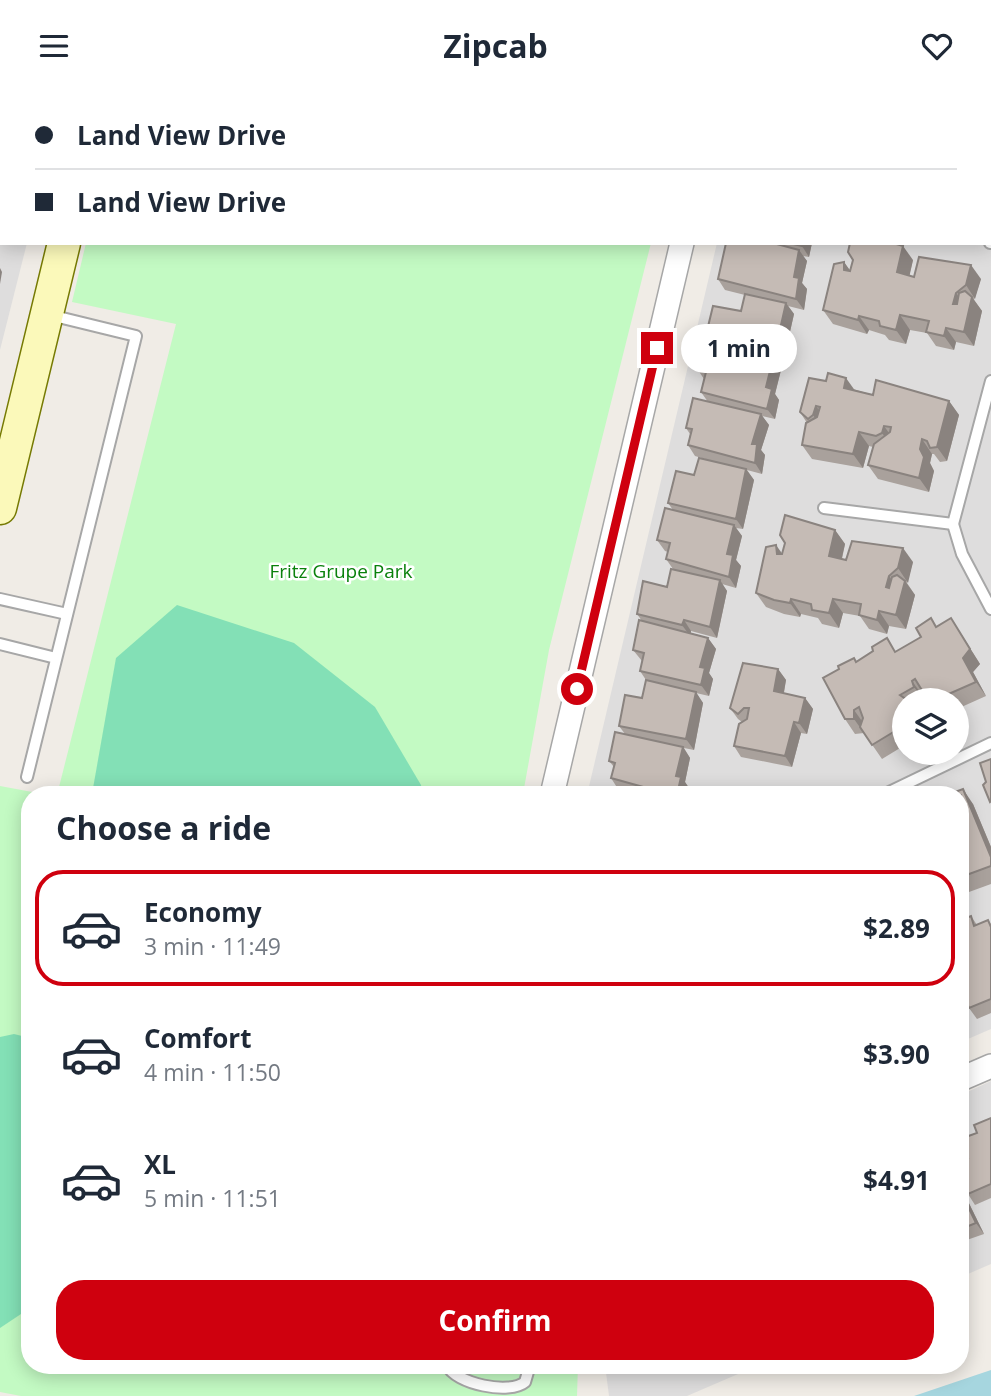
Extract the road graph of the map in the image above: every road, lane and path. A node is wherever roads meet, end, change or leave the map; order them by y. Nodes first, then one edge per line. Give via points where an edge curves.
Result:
1 (64, 245) edge
2 (682, 245) edge
3 (47, 314) junction
4 (991, 381) edge
5 (0, 508) edge
6 (824, 508) dead end
7 (953, 524) junction
8 (0, 599) edge
9 (991, 609) edge
10 (67, 614) junction
11 (0, 644) edge
12 (56, 658) junction
13 (991, 743) edge
14 (27, 777) dead end
15 (554, 786) edge
16 (902, 786) edge
17 (991, 1066) edge
18 (969, 1076) edge
19 (455, 1374) edge
20 (527, 1374) edge

1 - 3 street
2 - 15 street
3 - 5 street
3 - 10 lane via 136,336
4 - 7 lane
6 - 7 lane
7 - 9 lane via 962,554
8 - 10 lane
10 - 12 lane
11 - 12 lane
12 - 14 lane
13 - 16 lane
17 - 18 street
19 - 20 lane via 462,1381 512,1388 525,1381

